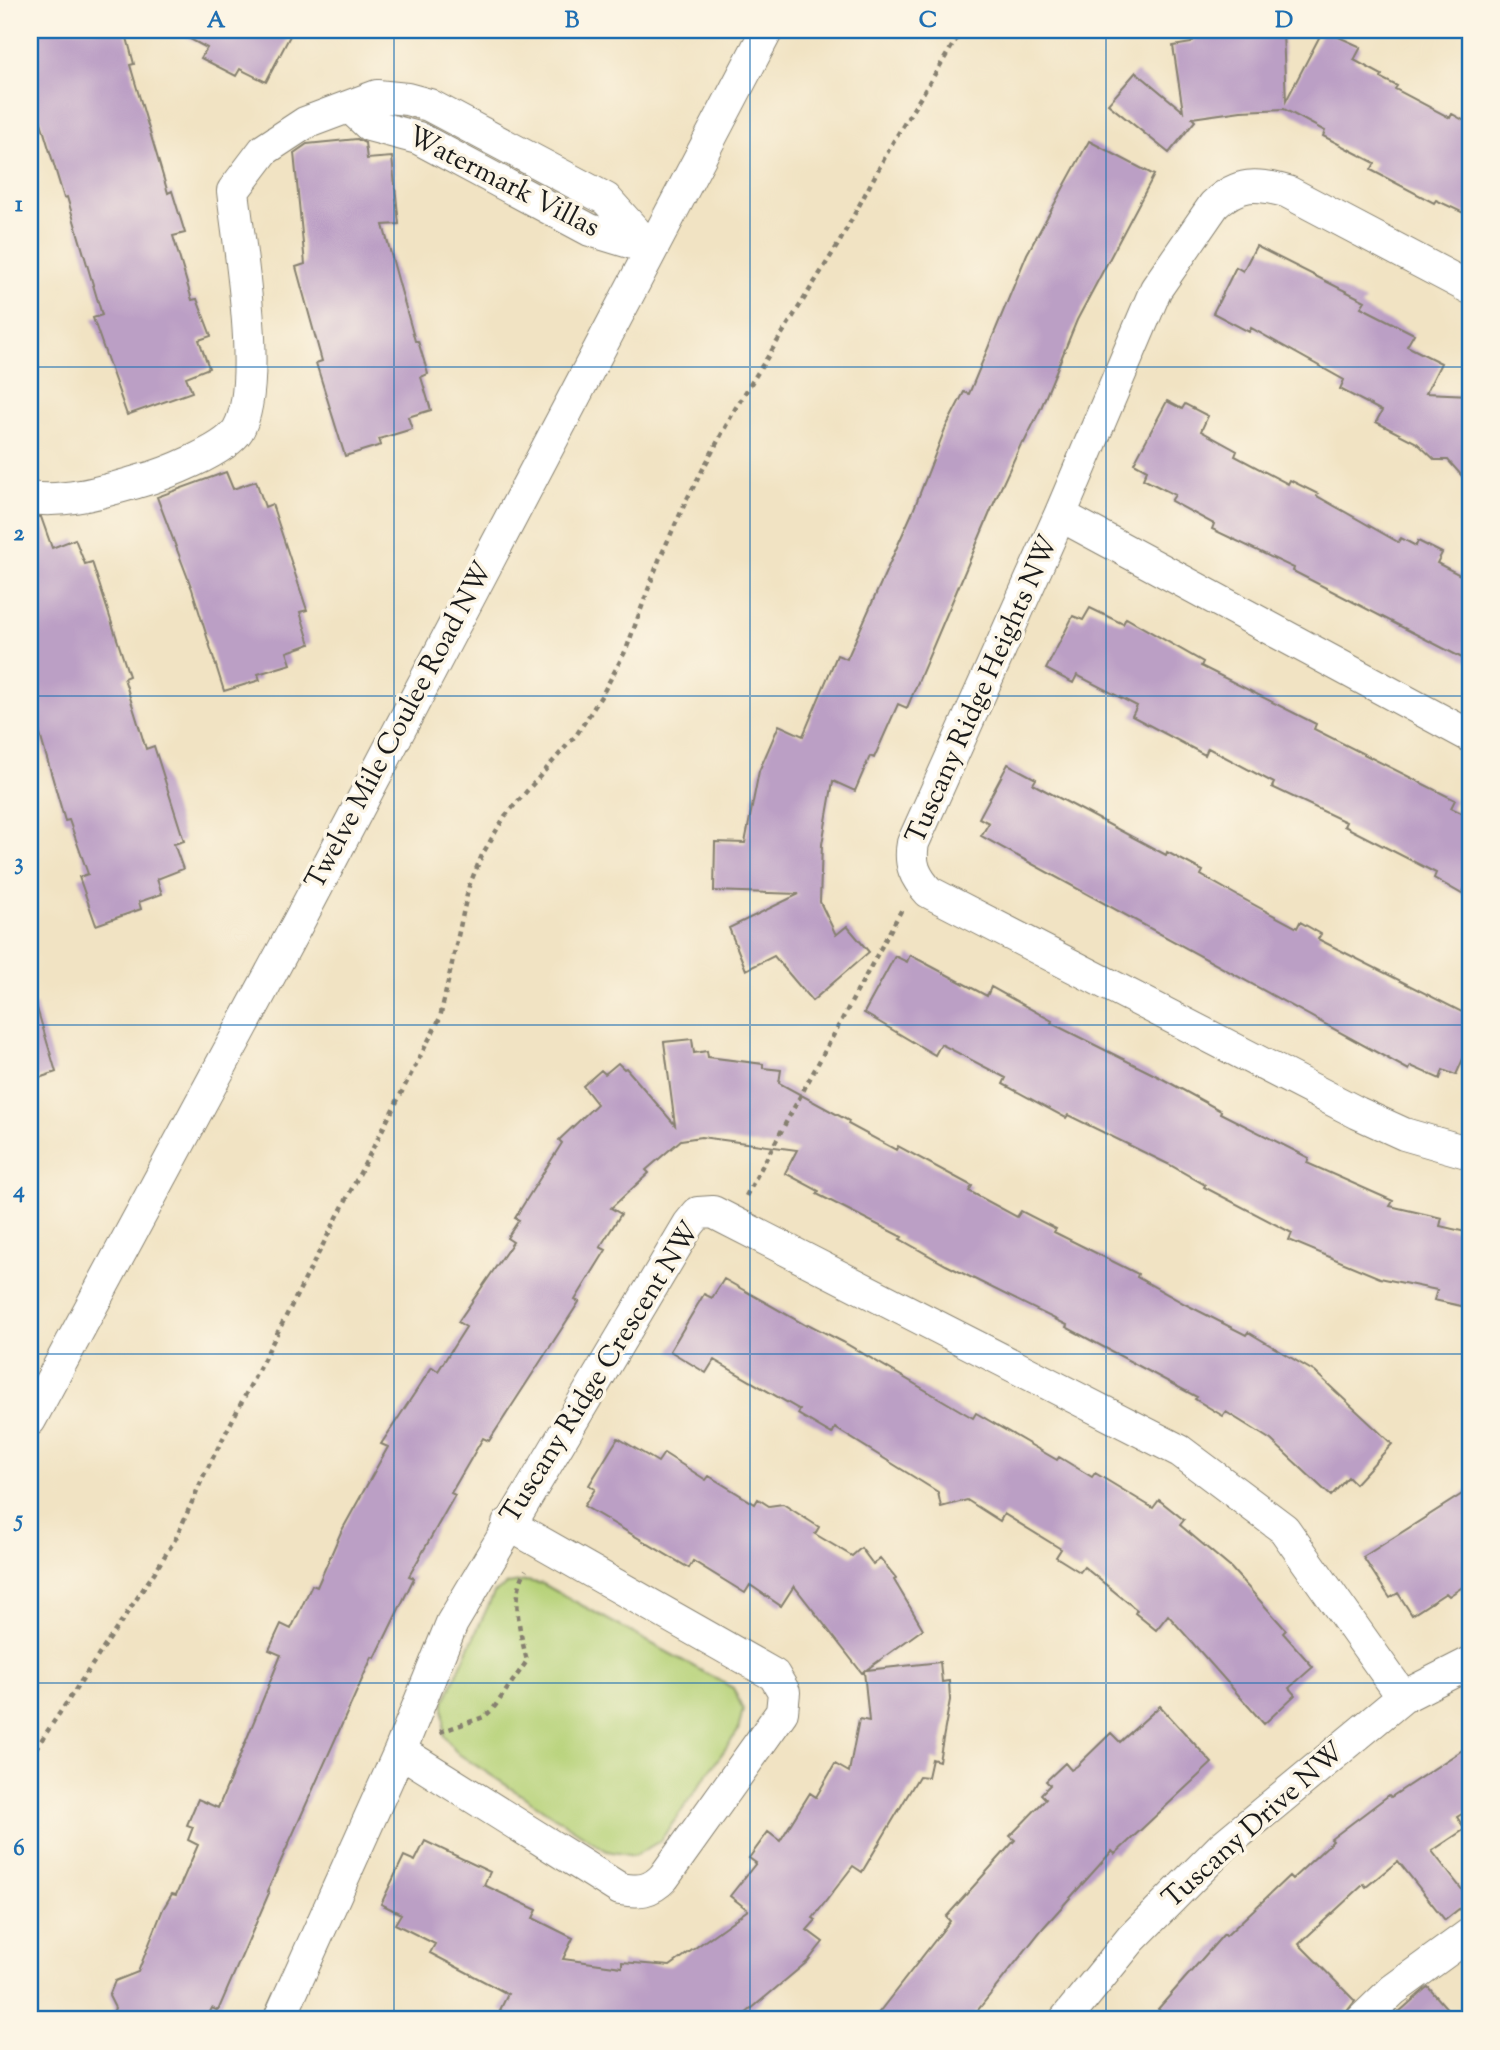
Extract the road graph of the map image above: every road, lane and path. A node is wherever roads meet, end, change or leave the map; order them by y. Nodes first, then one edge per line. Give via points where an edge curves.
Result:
1 (767, 30) edge
2 (962, 30) edge
3 (650, 248) junction
4 (1470, 288) edge
5 (30, 498) edge
6 (1060, 515) junction
7 (1470, 736) edge
8 (919, 881) junction
9 (1470, 1153) edge
10 (732, 1222) junction
11 (30, 1420) edge
12 (508, 1524) junction
13 (541, 1543) junction
14 (1470, 1662) edge
15 (1403, 1697) junction
16 (30, 1757) edge
17 (412, 1758) junction
18 (1470, 1934) edge
19 (279, 2020) edge
20 (1065, 2020) edge
21 (1362, 2020) edge

1 - 3 street, Twelve Mile Coulee Road NW
2 - 16 path via 893,142 839,243 735,409 665,547 626,650 602,695 577,734 505,816 482,855 469,886 440,1018 204,1475 176,1538
3 - 5 street, Watermark Villas via 590,230 418,138 369,125 349,107 305,123 264,150 233,191 250,352 249,384 237,430 213,450 165,474 85,495 50,501
3 - 11 street, Twelve Mile Coulee Road NW via 292,933
4 - 6 street via 1288,192 1244,185 1225,195 1156,289
6 - 7 street, Tuscany Ridge Heights NW
6 - 8 street, Tuscany Ridge Heights NW via 913,842 911,856
8 - 9 street, Tuscany Ridge Heights NW via 929,892 1358,1113 1404,1134
8 - 10 path
10 - 12 street, Tuscany Ridge Crescent NW via 713,1212 698,1213 689,1224
10 - 15 street, Tuscany Ridge Crescent NW via 1180,1451 1284,1529
12 - 13 street
12 - 17 street, Tuscany Ridge Crescent NW via 452,1623
13 - 17 path via 518,1583 527,1661 494,1709 440,1732
13 - 17 street via 774,1675 784,1692 782,1712 664,1877 654,1888 639,1892 620,1889
14 - 15 street, Tuscany Drive NW
15 - 20 street, Tuscany Drive NW via 1223,1846 1130,1939
17 - 19 street, Tuscany Ridge Crescent NW
18 - 21 street via 1393,1990

